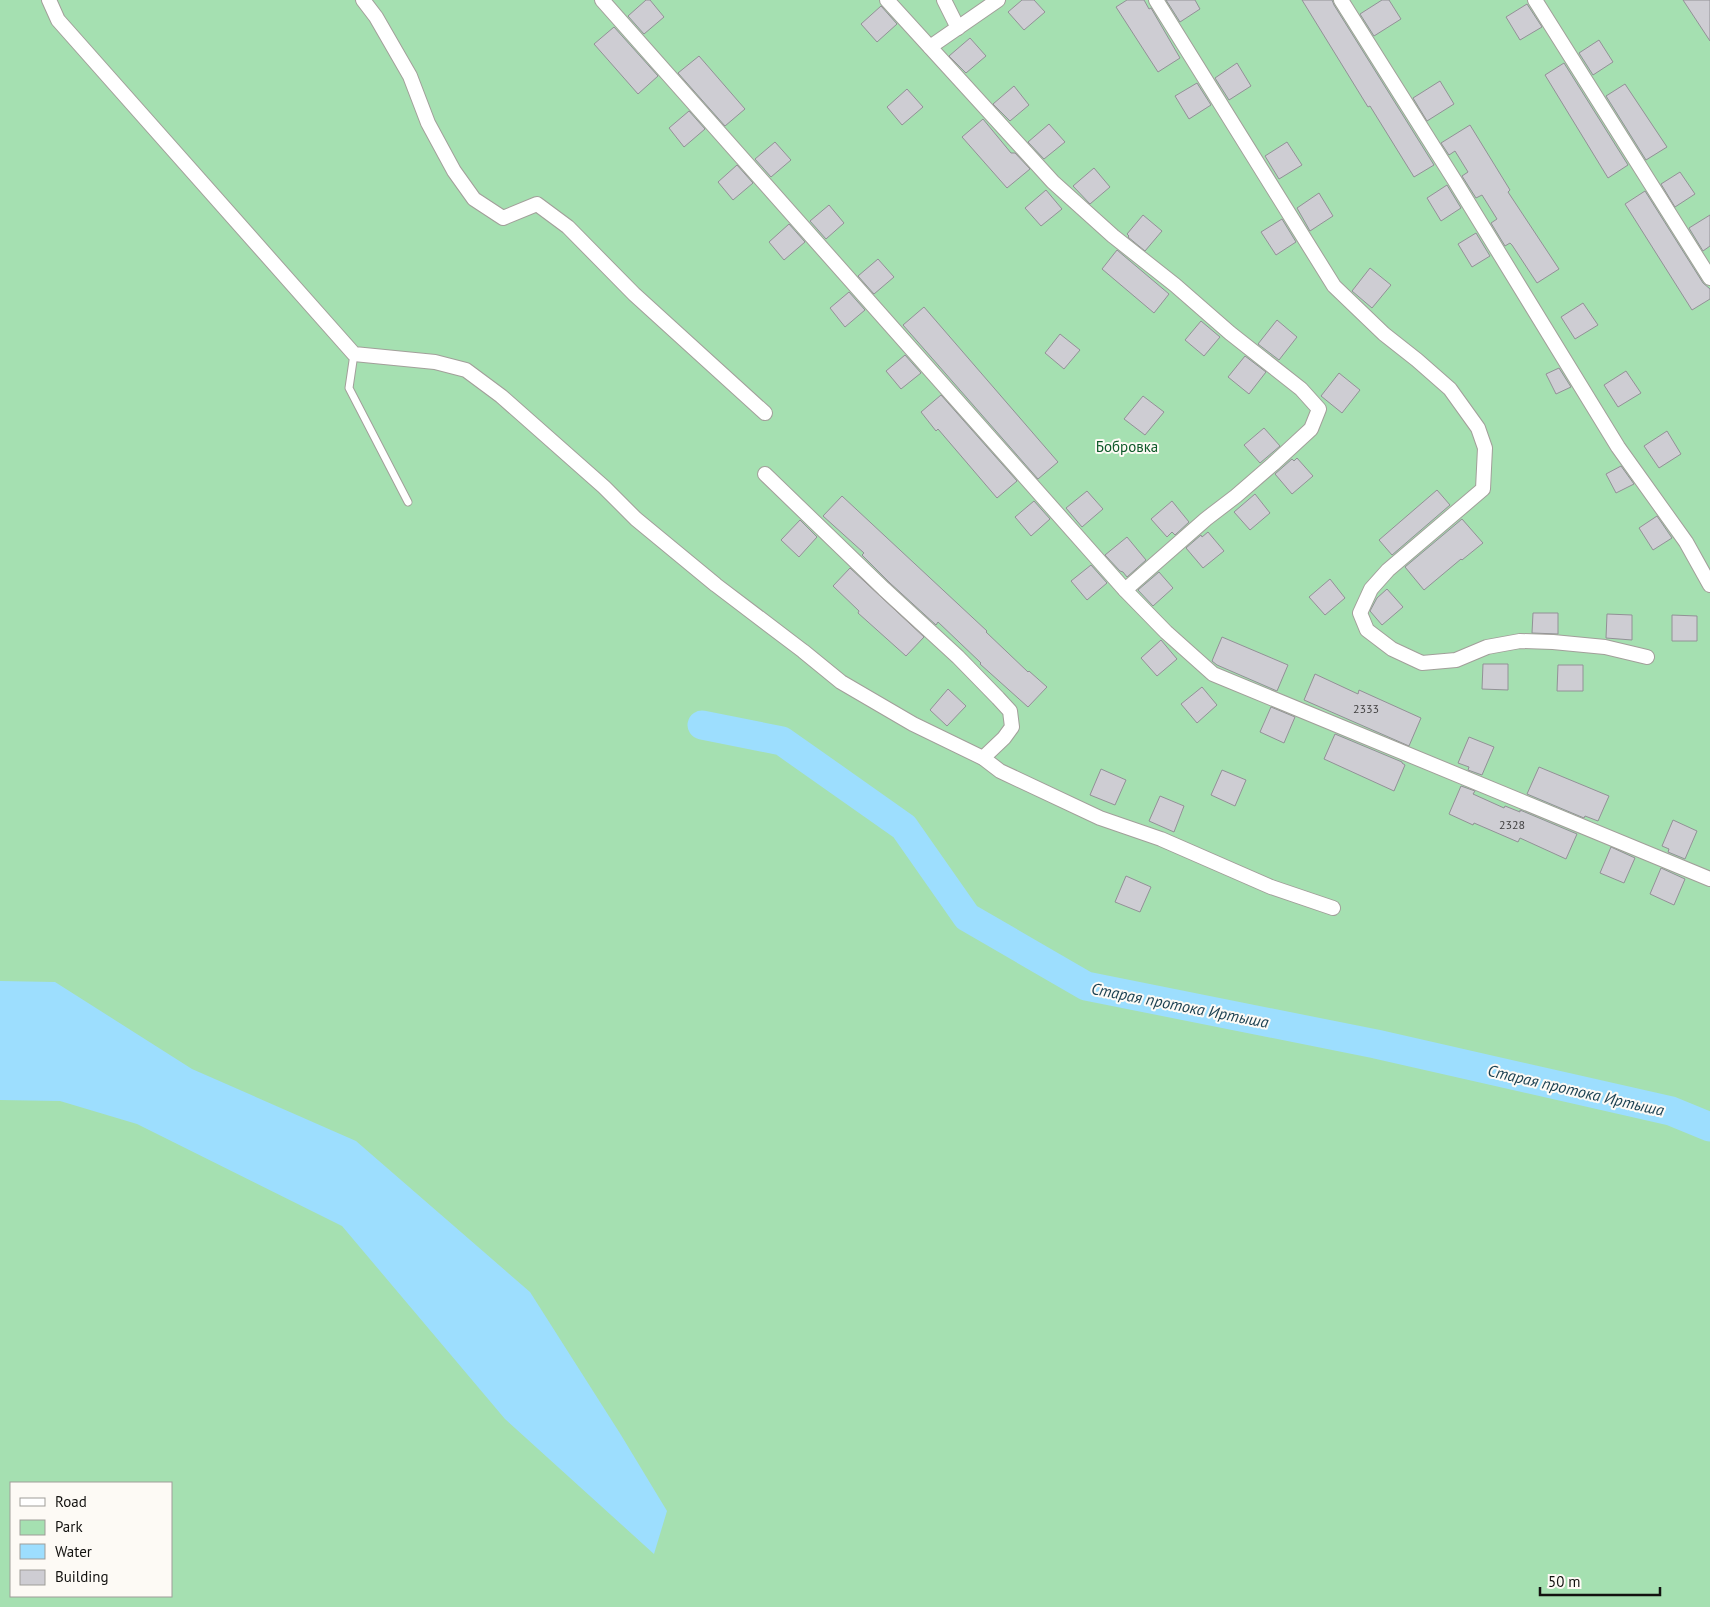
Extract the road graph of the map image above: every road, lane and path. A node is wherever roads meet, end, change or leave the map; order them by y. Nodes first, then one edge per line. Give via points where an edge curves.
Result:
1 (49, 0) edge
2 (363, 0) edge
3 (602, 0) edge
4 (887, 0) edge
5 (944, 0) edge
6 (998, 0) edge
7 (1156, 0) edge
8 (1341, 0) edge
9 (1535, 0) edge
10 (958, 28) junction
11 (930, 47) junction
12 (1710, 278) edge
13 (354, 354) junction
14 (765, 413) dead end
15 (765, 474) dead end
16 (408, 502) dead end
17 (1710, 584) edge
18 (1125, 590) junction
19 (1647, 657) dead end
20 (983, 758) junction
21 (1710, 879) edge
22 (1333, 908) dead end

1 - 13 street via 58,20
2 - 14 street via 410,76 428,124 474,199 503,218 537,204 568,227 634,294
3 - 18 street
4 - 11 street
5 - 10 street
6 - 10 street
7 - 19 street via 1334,286 1384,334 1450,389 1478,428 1485,448 1483,489 1388,570 1371,589 1360,613 1367,630 1392,649 1422,663 1456,660 1487,646 1520,641 1605,647
8 - 17 street via 1618,448 1686,542
9 - 12 street
10 - 11 street
11 - 18 street via 1053,182 1113,236 1301,389 1319,409 1311,428 1273,464
13 - 16 lane via 349,388
13 - 20 street via 435,362 466,370 501,396 604,486 636,519 841,682 913,724
15 - 20 street via 958,657 1010,711 1012,727
18 - 21 street via 1213,674
20 - 22 street via 1000,771 1100,818 1271,887

